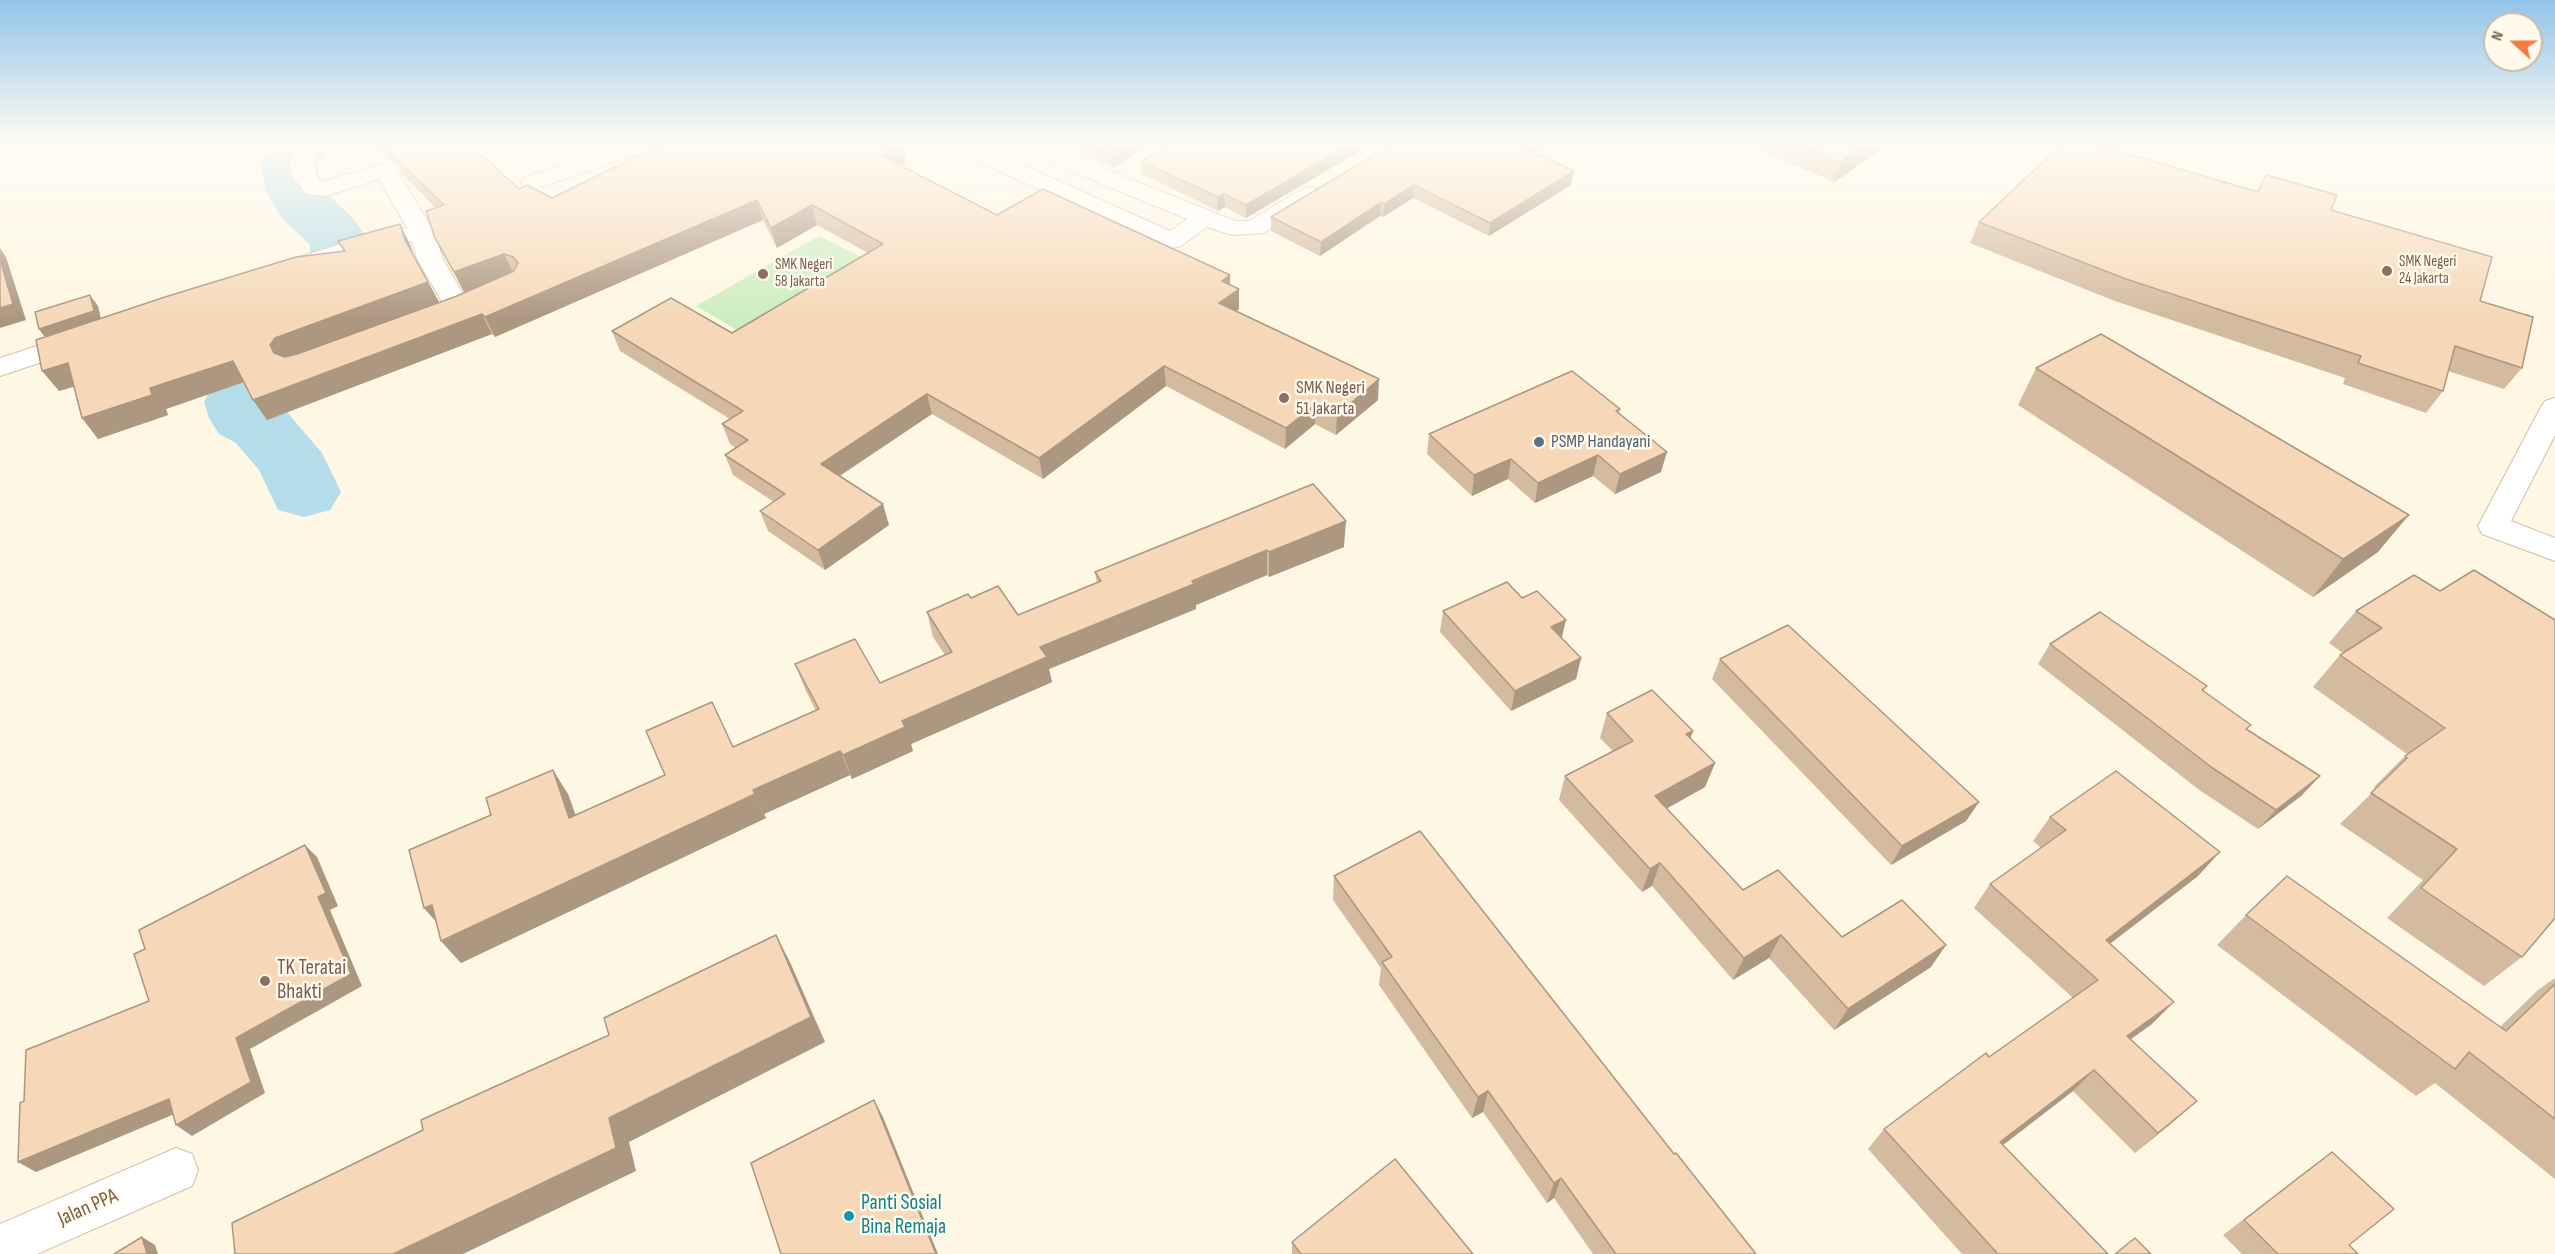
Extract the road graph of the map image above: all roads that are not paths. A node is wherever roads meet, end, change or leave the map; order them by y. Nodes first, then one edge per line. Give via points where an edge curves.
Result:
1 (405, 202) edge
2 (1085, 202) edge
3 (1175, 202) edge
4 (1298, 202) edge
5 (1205, 217) junction
6 (422, 231) junction
7 (278, 273) edge
8 (457, 308) edge
9 (104, 332) edge
10 (0, 367) edge
11 (2555, 407) edge
12 (2555, 550) edge
13 (176, 1170) dead end
14 (0, 1247) edge

1 - 6 street
2 - 5 street via 1172,241
3 - 5 street
4 - 5 street via 1254,228 1232,228
6 - 7 street via 362,244
6 - 8 street via 430,259
9 - 10 street
11 - 12 street via 2493,526
13 - 14 street, Jalan PPA

